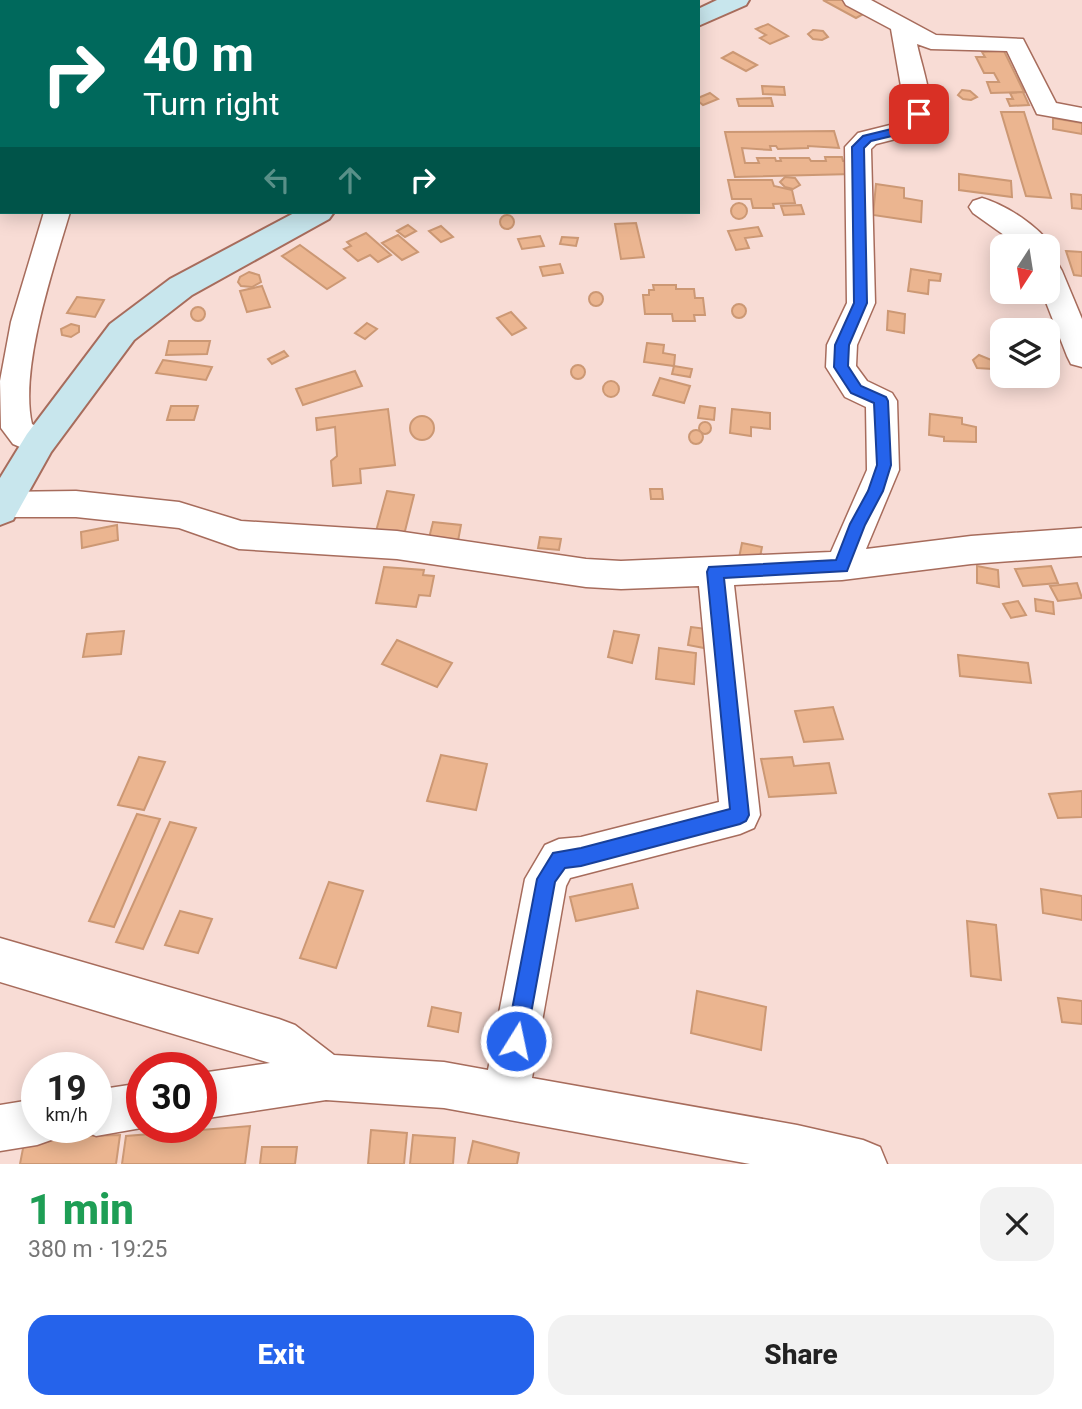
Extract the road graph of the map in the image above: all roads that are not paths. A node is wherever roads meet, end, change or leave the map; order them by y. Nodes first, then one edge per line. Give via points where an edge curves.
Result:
1 (737, 0) edge
2 (854, 0) edge
3 (700, 18) edge
4 (902, 26) junction
5 (1082, 115) edge
6 (982, 207) dead end
7 (56, 214) edge
8 (315, 214) edge
9 (1023, 234) edge
10 (1060, 301) edge
11 (1082, 356) edge
12 (39, 443) junction
13 (2, 507) edge
14 (1082, 542) edge
15 (842, 566) junction
16 (715, 572) junction
17 (0, 960) edge
18 (326, 1077) junction
19 (217, 1094) edge
20 (506, 1095) junction
21 (21, 1125) edge
22 (0, 1128) edge
23 (863, 1164) edge

1 - 3 street
2 - 4 street
4 - 5 street via 931,42 1015,44 1046,109
4 - 15 street via 918,126 867,138 858,147 861,303 842,345 841,367 856,390 881,401 884,453 879,483
6 - 9 street
7 - 12 street via 38,268 12,393 15,426
8 - 12 street via 149,309 115,340
10 - 11 street
12 - 13 street
13 - 16 street via 76,504 179,515 239,535 397,545 586,573
14 - 15 street
15 - 16 street
16 - 20 street via 740,815 559,859 546,879
17 - 18 street via 279,1041
18 - 19 street
18 - 20 street via 444,1085
20 - 23 street
21 - 22 street

